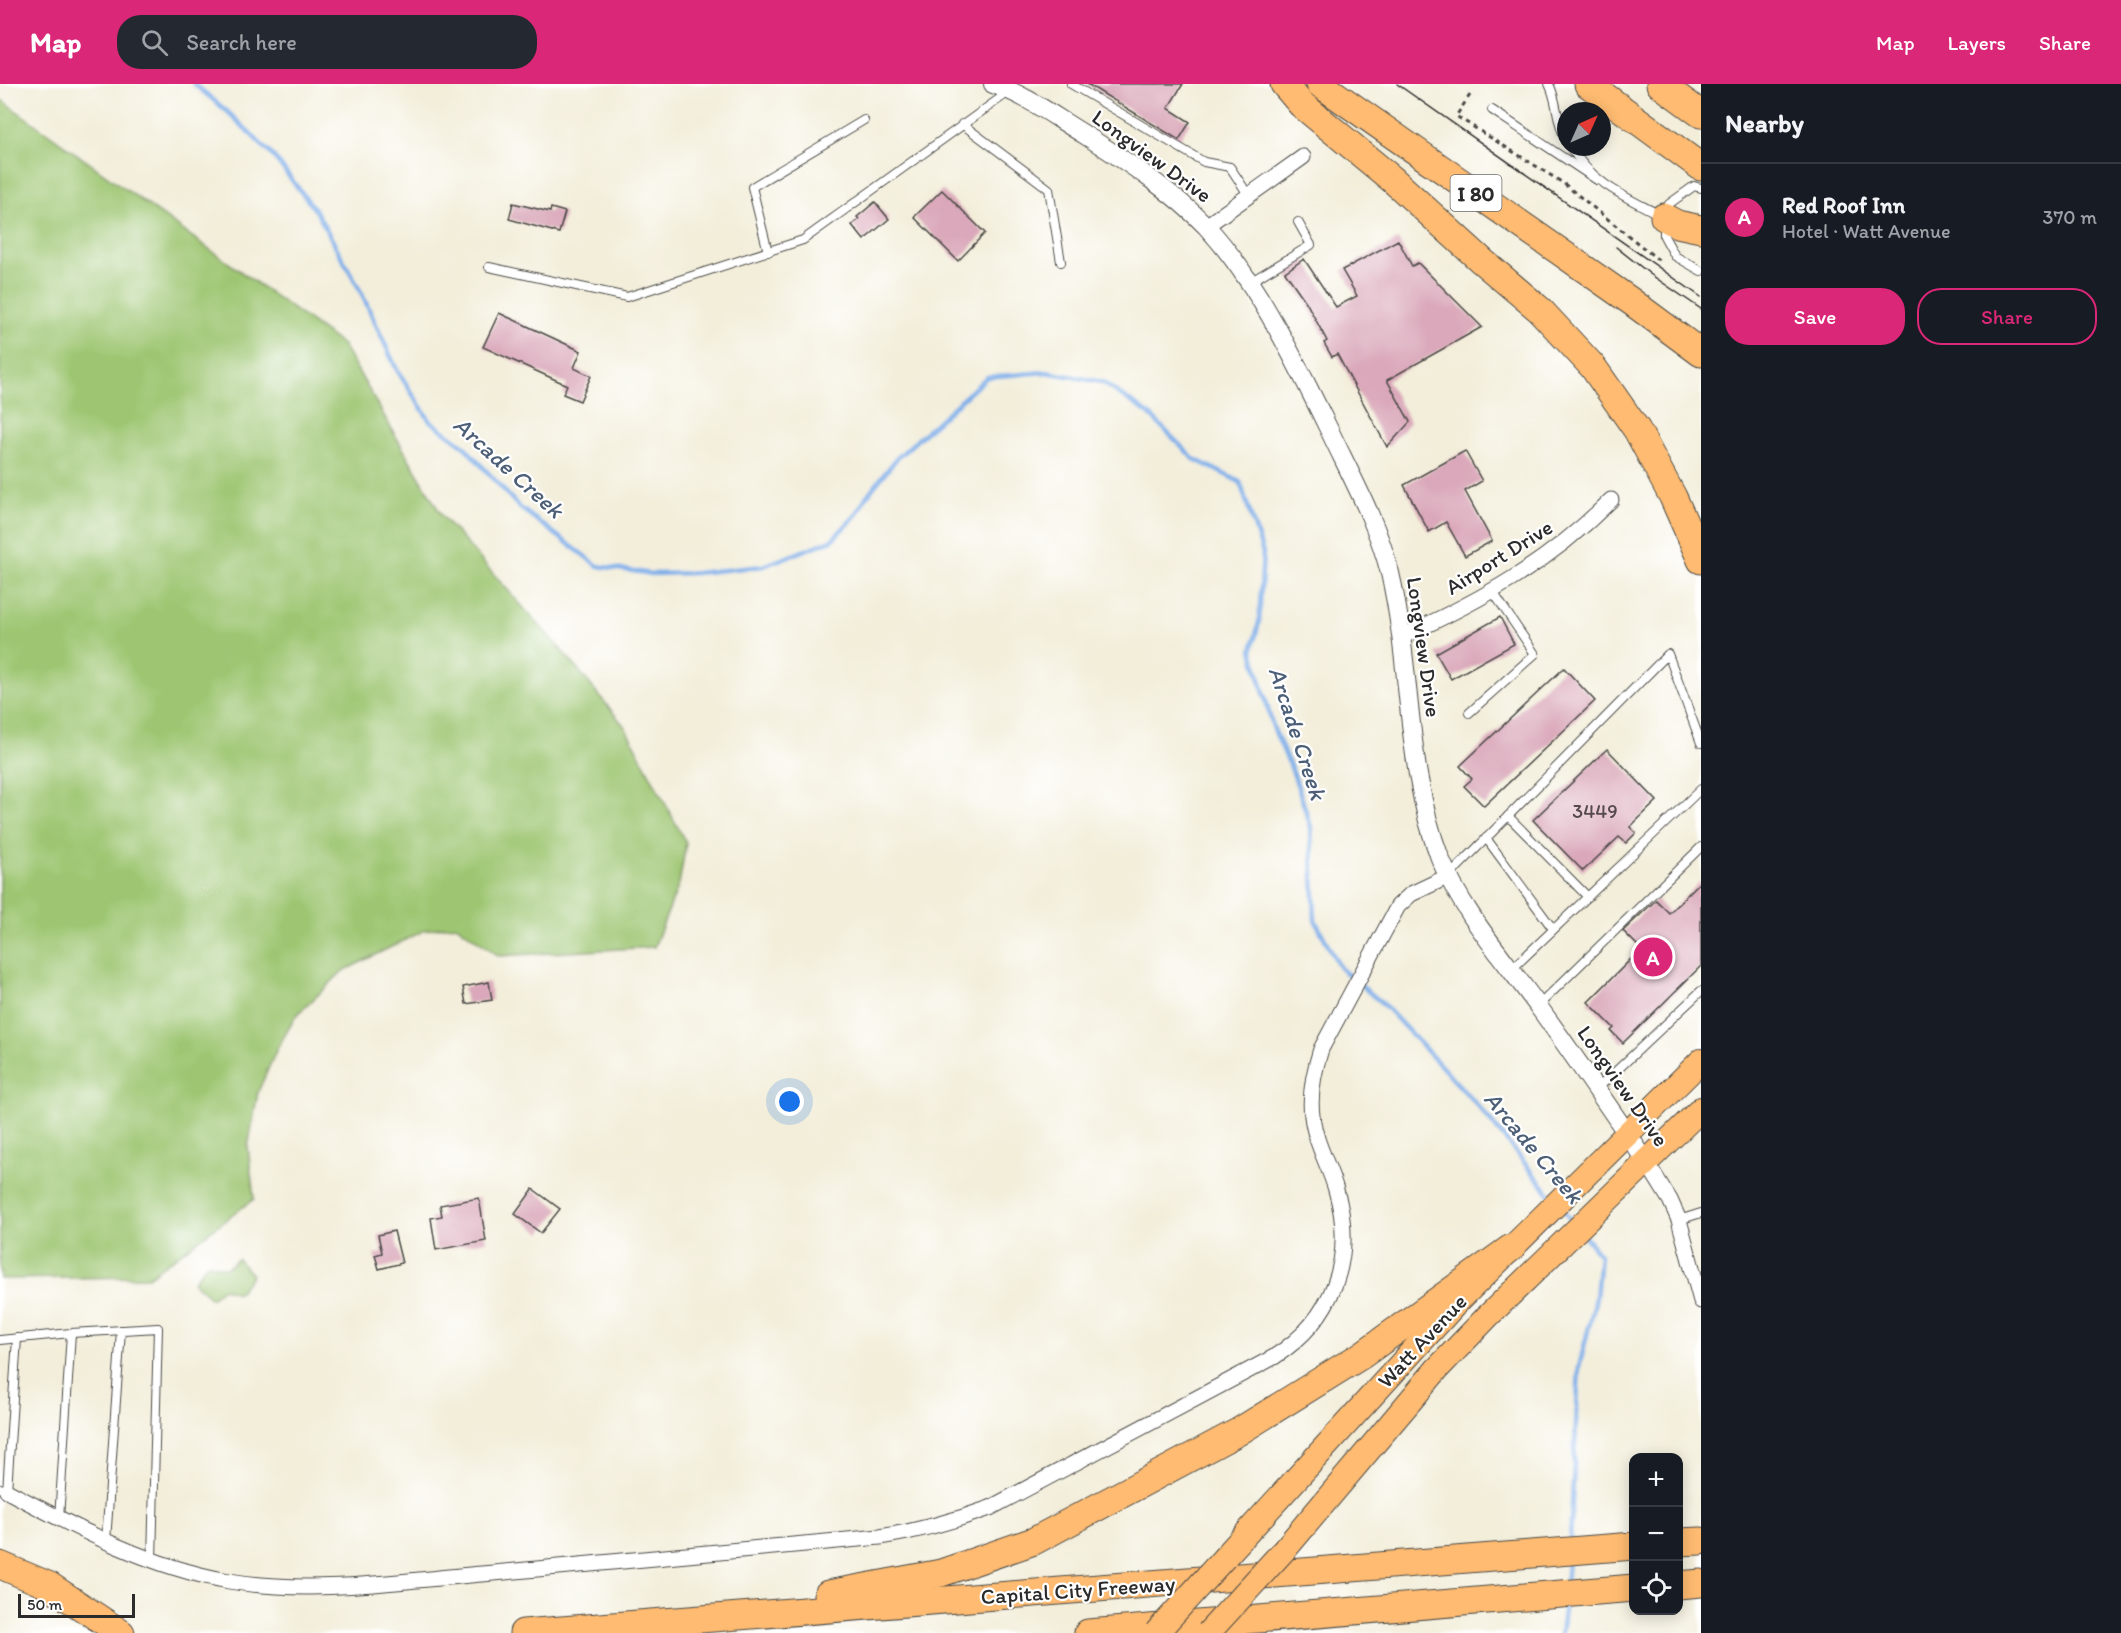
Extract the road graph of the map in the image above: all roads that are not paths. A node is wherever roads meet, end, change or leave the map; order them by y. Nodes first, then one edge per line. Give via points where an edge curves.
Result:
1 (993, 84) edge
2 (1071, 84) edge
3 (1284, 84) edge
4 (1320, 84) edge
5 (1549, 84) edge
6 (1588, 84) edge
7 (1660, 84) edge
8 (1011, 90) junction
9 (1492, 110) dead end
10 (1557, 113) edge
11 (1701, 114) edge
12 (864, 120) dead end
13 (962, 124) junction
14 (1577, 156) edge
15 (1303, 157) dead end
16 (1701, 167) edge
17 (1597, 180) junction
18 (1701, 188) edge
19 (1249, 196) junction
20 (1664, 217) junction
21 (1298, 222) dead end
22 (1206, 226) junction
23 (1701, 230) edge
24 (768, 252) junction
25 (1061, 262) dead end
26 (489, 267) dead end
27 (1701, 271) edge
28 (1248, 283) junction
29 (1701, 353) edge
30 (1611, 500) dead end
31 (1701, 560) edge
32 (1493, 592) junction
33 (1401, 637) junction
34 (1469, 713) dead end
35 (1701, 743) edge
36 (1701, 789) edge
37 (1508, 816) junction
38 (1486, 838) junction
39 (1701, 847) edge
40 (1449, 876) junction
41 (1588, 897) junction
42 (1553, 929) junction
43 (1511, 970) junction
44 (1701, 991) edge
45 (1538, 1006) junction
46 (1701, 1061) edge
47 (1597, 1089) junction
48 (1700, 1112) edge
49 (1627, 1134) junction
50 (1647, 1163) junction
51 (1701, 1213) edge
52 (1679, 1220) junction
53 (1517, 1242) junction
54 (1701, 1300) edge
55 (121, 1330) junction
56 (71, 1333) junction
57 (17, 1338) junction
58 (0, 1340) edge
59 (3, 1489) edge
60 (59, 1519) junction
61 (1701, 1541) edge
62 (106, 1542) junction
63 (1683, 1542) edge
64 (1628, 1546) edge
65 (152, 1560) junction
66 (0, 1565) edge
67 (1701, 1583) edge
68 (1683, 1585) edge
69 (1626, 1589) edge
70 (686, 1621) junction
71 (1144, 1631) edge
72 (121, 1633) edge
73 (523, 1633) edge
74 (1088, 1633) edge
75 (1208, 1633) edge
76 (1222, 1633) edge

1 - 8 street, Longview Drive
2 - 19 lane via 1204,162 1230,167
3 - 31 highway via 1301,104 1540,310 1593,367 1637,430
4 - 29 highway, I 80
5 - 10 lane
6 - 16 highway
7 - 11 highway
8 - 13 lane
8 - 22 street, Longview Drive via 1139,172
9 - 17 lane
12 - 24 lane via 752,187
13 - 24 lane via 803,240
13 - 25 lane via 1049,189
14 - 17 lane
15 - 19 street
17 - 20 lane
18 - 20 lane via 1694,186 1669,204
19 - 22 street
20 - 23 highway
20 - 27 lane via 1664,236 1675,256
21 - 28 lane via 1311,245
22 - 28 street, Longview Drive
24 - 26 lane via 627,297
28 - 33 street, Longview Drive via 1278,332 1367,508 1389,572
30 - 32 street, Airport Drive via 1576,534
32 - 33 street, Airport Drive
32 - 34 lane via 1535,654
33 - 40 street, Longview Drive via 1421,793 1428,824
35 - 37 lane via 1668,654
36 - 41 lane
37 - 38 lane
37 - 41 lane
38 - 40 lane
38 - 42 lane
39 - 45 lane
40 - 43 street, Longview Drive
40 - 65 street via 1411,894 1398,906 1321,1048 1311,1093 1312,1114 1318,1144 1341,1208 1344,1240 1337,1278 1316,1320 1298,1340 1274,1357 1000,1504 950,1522 880,1537 346,1586 249,1584
41 - 42 lane
42 - 43 lane
43 - 45 street, Longview Drive
44 - 47 lane
45 - 47 street, Longview Drive
46 - 49 main road, Watt Avenue
47 - 49 street, Longview Drive
48 - 50 main road, Watt Avenue
49 - 50 street, Longview Drive
49 - 53 main road, Watt Avenue
50 - 52 street, Longview Drive
50 - 75 main road, Watt Avenue, bridge via 1437,1369 1285,1550
51 - 52 lane
52 - 54 street, Longview Drive
53 - 70 highway via 1362,1355 1238,1431 1034,1541 941,1573
53 - 71 main road, Watt Avenue, bridge via 1423,1338 1225,1557
55 - 56 lane
55 - 62 lane
55 - 65 lane via 158,1328
56 - 57 lane
56 - 60 lane
57 - 58 lane
57 - 59 lane
59 - 60 street
60 - 62 street
61 - 63 highway
62 - 65 street
64 - 70 highway, Capital City Freeway
66 - 72 highway via 50,1586
67 - 68 highway
69 - 71 highway, Capital City Freeway
70 - 73 highway, Capital City Freeway
71 - 74 highway, Capital City Freeway
71 - 76 highway

